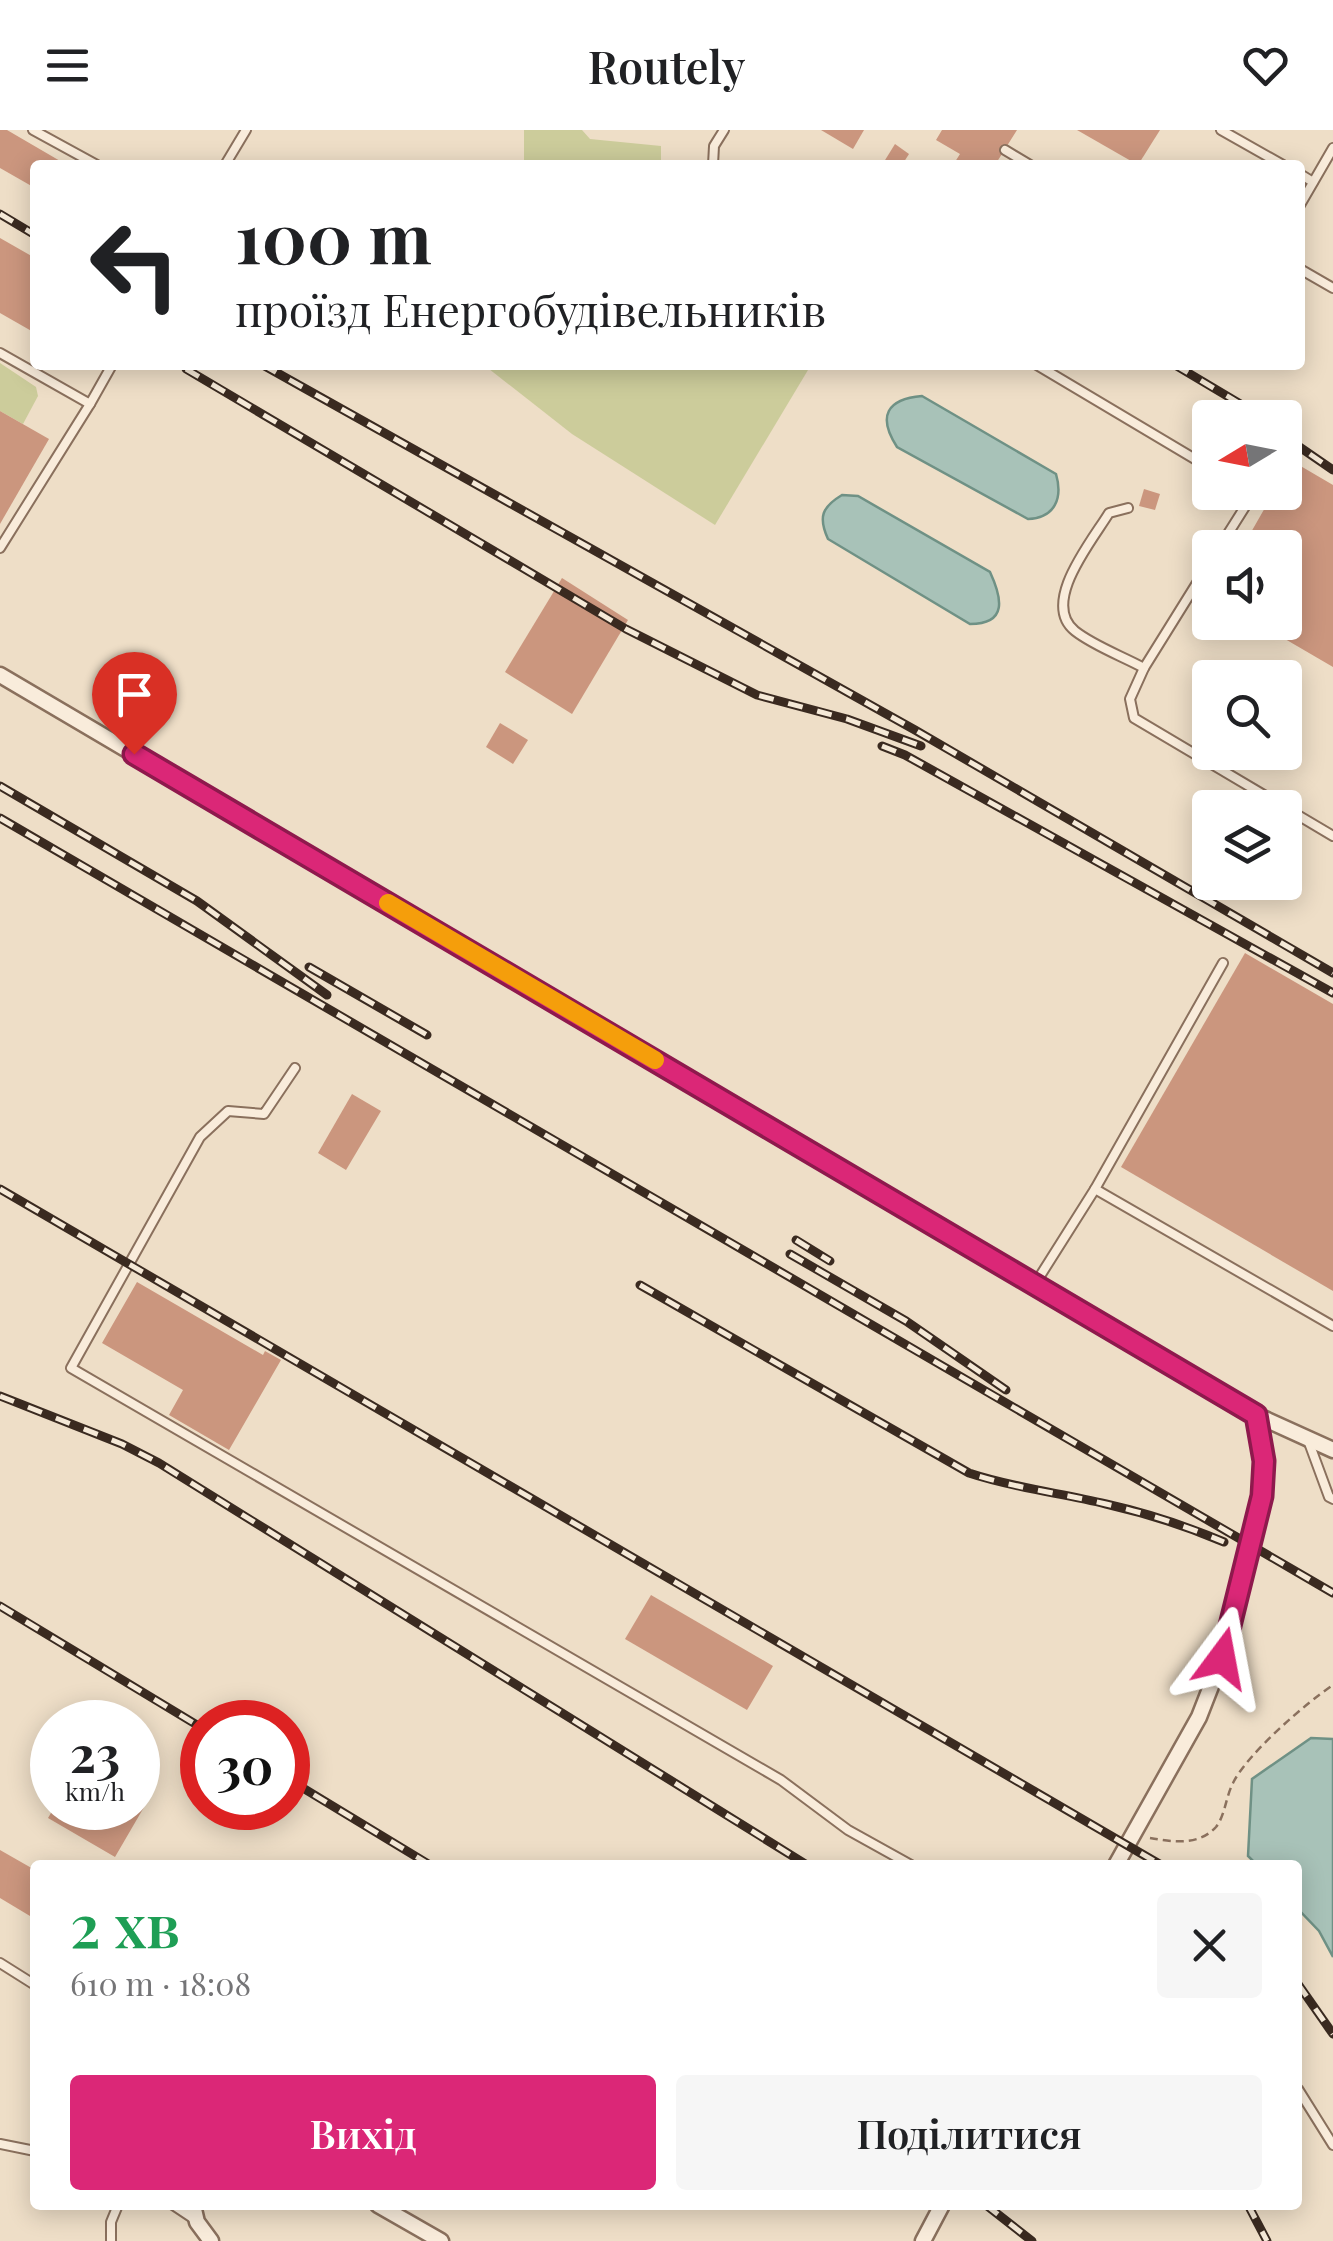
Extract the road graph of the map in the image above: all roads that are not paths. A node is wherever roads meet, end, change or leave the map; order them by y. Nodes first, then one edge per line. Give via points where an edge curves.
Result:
1 (32, 130) edge
2 (246, 130) edge
3 (724, 130) edge
4 (1221, 130) edge
5 (1333, 148) edge
6 (1005, 150) dead end
7 (88, 160) edge
8 (228, 160) edge
9 (713, 160) edge
10 (1022, 160) edge
11 (1274, 160) edge
12 (1305, 177) edge
13 (1313, 182) junction
14 (1305, 196) edge
15 (1305, 272) edge
16 (1333, 288) edge
17 (0, 353) edge
18 (109, 370) edge
19 (1044, 370) edge
20 (90, 404) junction
21 (1192, 457) edge
22 (1128, 508) dead end
23 (0, 548) edge
24 (1192, 591) edge
25 (1144, 668) junction
26 (0, 675) edge
27 (1333, 836) edge
28 (1224, 963) dead end
29 (295, 1068) dead end
30 (1095, 1190) junction
31 (1035, 1284) junction
32 (1333, 1326) edge
33 (1256, 1415) junction
34 (1308, 1440) junction
35 (1333, 1450) edge
36 (1333, 1499) edge
37 (903, 1860) edge
38 (1119, 1860) edge
39 (0, 1964) edge
40 (30, 1982) edge
41 (1302, 2095) edge
42 (0, 2144) edge
43 (1333, 2145) edge
44 (30, 2150) edge
45 (116, 2210) edge
46 (180, 2210) edge
47 (194, 2210) edge
48 (387, 2210) edge
49 (939, 2210) edge
50 (197, 2222) junction
51 (112, 2241) edge
52 (211, 2241) edge
53 (441, 2241) edge
54 (923, 2241) edge

1 - 7 lane
2 - 8 lane
3 - 9 lane
4 - 11 lane
5 - 13 lane
6 - 10 lane
12 - 13 lane
13 - 14 lane
15 - 16 lane
17 - 20 lane
18 - 20 lane
19 - 21 lane
20 - 23 lane
22 - 25 lane via 1109,514 1062,591 1062,612 1072,630
24 - 25 lane
25 - 27 lane via 1130,699 1134,718
26 - 31 street
28 - 30 lane
29 - 37 lane via 264,1114 228,1111 200,1136 71,1368 781,1780 848,1830
30 - 31 lane
30 - 32 lane
31 - 33 street
33 - 34 street
33 - 38 street via 1262,1496 1222,1658 1200,1717
34 - 35 street
34 - 36 lane
39 - 40 lane
41 - 43 lane
42 - 44 lane
45 - 51 lane
46 - 50 lane
47 - 50 street
48 - 53 street
49 - 54 street
50 - 52 street

